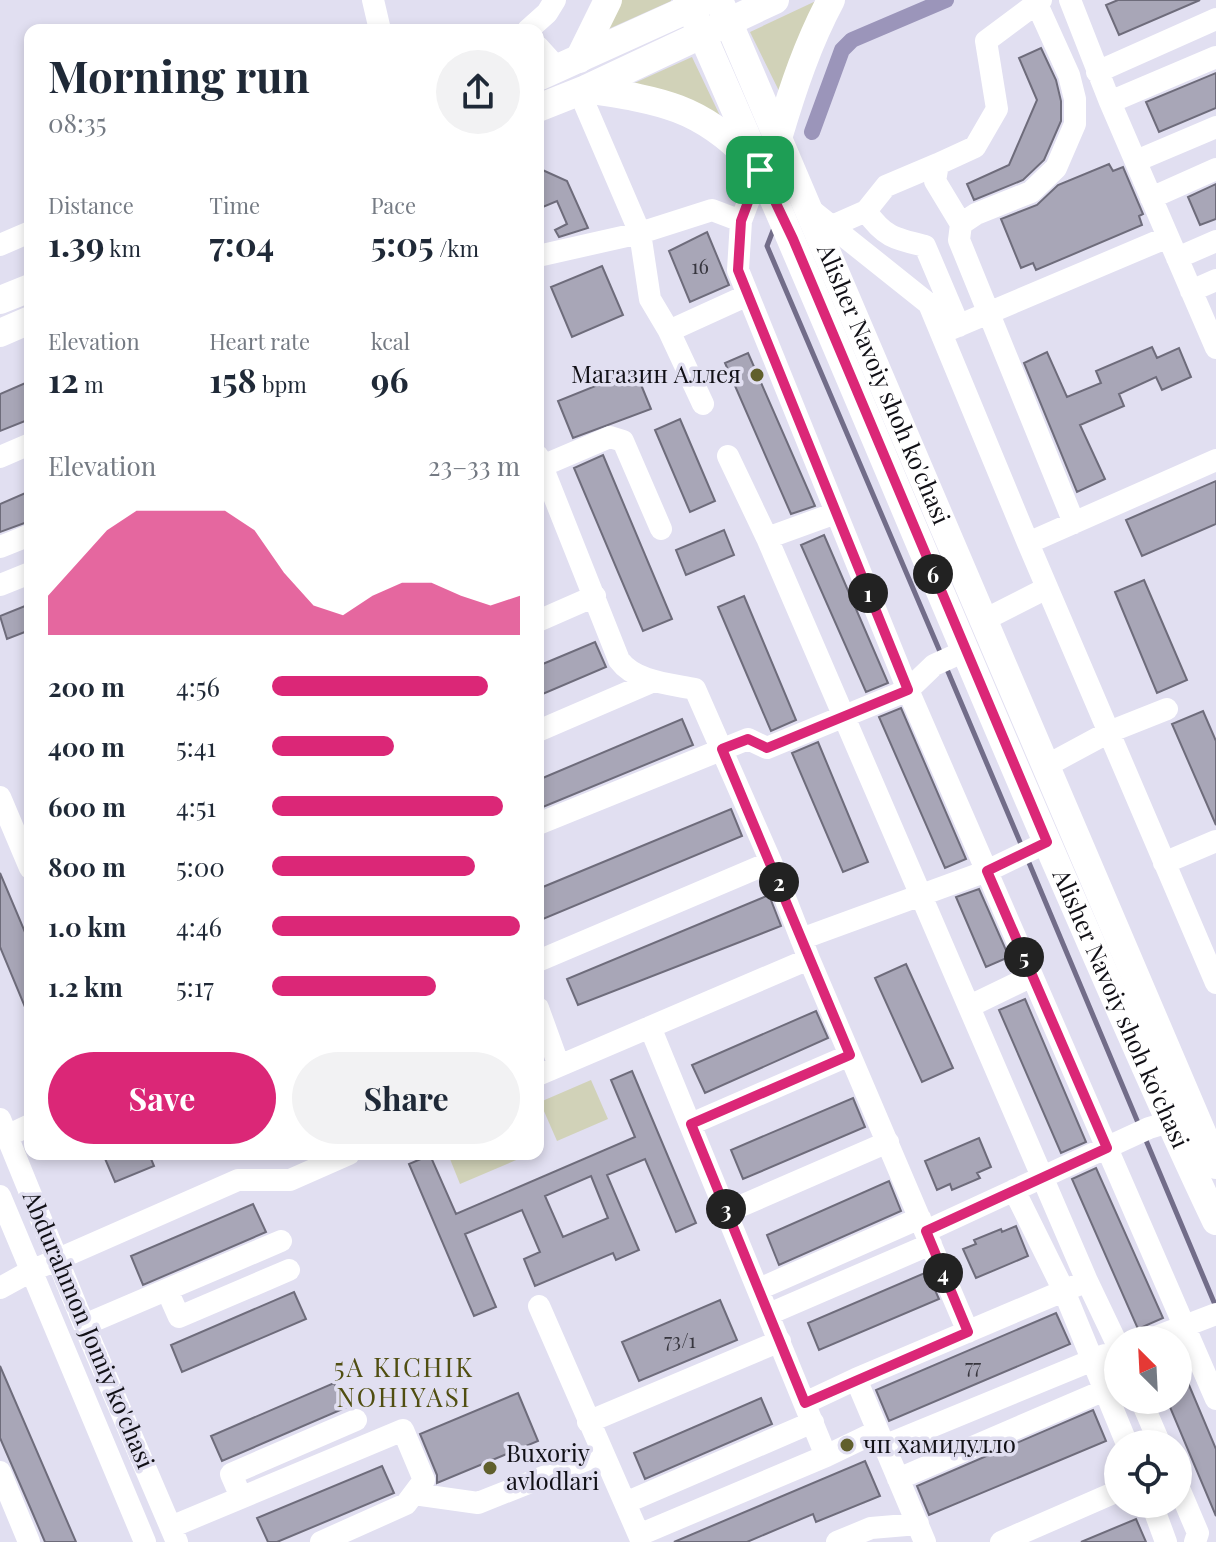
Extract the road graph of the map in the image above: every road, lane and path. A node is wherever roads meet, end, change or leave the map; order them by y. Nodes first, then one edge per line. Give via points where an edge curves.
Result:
1 (373, 0) edge
2 (555, 0) edge
3 (608, 0) edge
4 (775, 0) edge
5 (831, 0) edge
6 (1070, 0) edge
7 (1038, 1) edge
8 (695, 3) edge
9 (724, 11) edge
10 (1216, 19) edge
11 (379, 24) edge
12 (535, 24) edge
13 (703, 35) junction
14 (544, 53) edge
15 (1216, 57) edge
16 (558, 68) edge
17 (1097, 72) junction
18 (583, 90) junction
19 (1110, 102) junction
20 (544, 106) edge
21 (1216, 127) edge
22 (779, 135) junction
23 (1136, 161) junction
24 (938, 164) junction
25 (1216, 169) edge
26 (760, 170) junction
27 (1151, 198) junction
28 (866, 211) junction
29 (821, 218) junction
30 (741, 221) junction
31 (961, 224) junction
32 (640, 233) junction
33 (24, 235) edge
34 (1216, 241) edge
35 (0, 245) edge
36 (1172, 248) junction
37 (544, 255) edge
38 (1216, 280) edge
39 (24, 290) edge
40 (1191, 291) junction
41 (748, 295) junction
42 (0, 300) edge
43 (987, 314) junction
44 (24, 323) edge
45 (950, 329) junction
46 (669, 331) junction
47 (0, 333) edge
48 (1216, 348) edge
49 (703, 404) dead end
50 (24, 447) edge
51 (728, 456) dead end
52 (0, 457) edge
53 (544, 460) edge
54 (1216, 460) edge
55 (544, 471) edge
56 (836, 513) junction
57 (1074, 523) junction
58 (661, 529) dead end
59 (24, 537) edge
60 (767, 538) junction
61 (1028, 543) junction
62 (0, 547) edge
63 (24, 575) edge
64 (0, 585) edge
65 (1047, 588) junction
66 (595, 596) junction
67 (544, 618) edge
68 (984, 620) junction
69 (951, 658) junction
70 (654, 681) junction
71 (908, 690) junction
72 (1167, 709) dead end
73 (846, 718) junction
74 (544, 728) edge
75 (1109, 732) junction
76 (722, 749) junction
77 (1046, 766) junction
78 (0, 797) edge
79 (544, 822) edge
80 (1216, 841) edge
81 (8, 842) edge
82 (1032, 849) junction
83 (24, 861) edge
84 (771, 862) junction
85 (1164, 863) junction
86 (987, 871) junction
87 (920, 897) junction
88 (805, 949) junction
89 (544, 958) edge
90 (1032, 976) junction
91 (1216, 983) edge
92 (970, 1006) junction
93 (650, 1027) junction
94 (544, 1045) edge
95 (850, 1055) junction
96 (548, 1070) edge
97 (691, 1124) junction
98 (24, 1125) edge
99 (4, 1127) edge
100 (1151, 1128) junction
101 (888, 1142) junction
102 (1107, 1148) junction
103 (335, 1160) edge
104 (1216, 1165) edge
105 (1041, 1178) junction
106 (1014, 1190) junction
107 (0, 1196) edge
108 (727, 1212) junction
109 (1216, 1221) edge
110 (926, 1231) junction
111 (281, 1241) dead end
112 (58, 1259) junction
113 (289, 1270) dead end
114 (31, 1271) junction
115 (1087, 1281) junction
116 (1, 1284) edge
117 (759, 1289) junction
118 (167, 1290) junction
119 (1064, 1291) junction
120 (539, 1306) dead end
121 (769, 1314) junction
122 (1212, 1315) edge
123 (84, 1325) junction
124 (1108, 1326) edge
125 (1184, 1326) joint
126 (968, 1332) junction
127 (780, 1341) junction
128 (1192, 1344) edge
129 (1104, 1353) edge
130 (1092, 1358) junction
131 (856, 1379) junction
132 (1104, 1388) edge
133 (1104, 1390) edge
134 (1216, 1399) edge
135 (809, 1413) junction
136 (356, 1420) dead end
137 (588, 1422) junction
138 (881, 1438) junction
139 (601, 1454) junction
140 (826, 1456) junction
141 (0, 1472) edge
142 (898, 1479) junction
143 (414, 1494) junction
144 (241, 1497) junction
145 (1104, 1497) edge
146 (625, 1503) junction
147 (1192, 1514) edge
148 (1157, 1518) edge
149 (922, 1533) edge
150 (174, 1535) edge
151 (1203, 1536) edge
152 (640, 1538) edge
153 (29, 1542) edge
154 (145, 1542) edge
155 (321, 1542) edge
156 (837, 1542) edge
157 (1001, 1542) edge
158 (1166, 1542) edge

1 - 11 street
2 - 12 street
3 - 16 main road
4 - 9 main road
5 - 22 main road via 798,71
6 - 17 street
7 - 24 street via 986,41 997,109 975,147
7 - 31 street via 1069,75 1075,124 1056,168 1031,192
8 - 13 main road, Alisher Navoiy shoh ko'chasi
8 - 16 main road
9 - 13 main road
9 - 22 main road, Alisher Navoiy shoh ko'chasi
10 - 17 street
13 - 18 main road
13 - 26 main road, Alisher Navoiy shoh ko'chasi
14 - 16 street
15 - 19 street
17 - 19 street
18 - 20 main road
18 - 26 main road via 644,97 687,111 733,141
18 - 32 street
19 - 23 street
21 - 23 street
22 - 29 main road, Alisher Navoiy shoh ko'chasi
23 - 27 street
24 - 28 street via 886,186
24 - 31 street via 935,181
25 - 27 street
26 - 30 street
26 - 69 main road, Alisher Navoiy shoh ko'chasi via 793,239
27 - 36 street
28 - 29 street
28 - 45 street via 895,239 925,246
29 - 45 street via 929,304
29 - 68 main road, Alisher Navoiy shoh ko'chasi
30 - 32 street via 712,210
30 - 41 street via 738,270
31 - 43 street via 959,240
32 - 37 street
32 - 46 street via 650,299
33 - 35 street
34 - 36 street
36 - 40 street
36 - 43 street
38 - 40 street
39 - 42 main road
40 - 48 street
41 - 46 street
41 - 56 street
43 - 45 street
43 - 57 street
44 - 47 main road
45 - 61 street
46 - 49 street
50 - 52 street
51 - 60 street
53 - 58 street via 610,437 623,441
54 - 57 street
55 - 66 street
56 - 60 street
56 - 71 street
57 - 61 street
59 - 62 street
60 - 73 street
61 - 65 street
63 - 64 street
65 - 68 street
65 - 75 street
66 - 67 street
66 - 70 street via 619,660
68 - 77 main road, Alisher Navoiy shoh ko'chasi
69 - 71 street
69 - 82 main road, Alisher Navoiy shoh ko'chasi
70 - 74 street
70 - 76 street via 695,689
71 - 73 street
71 - 86 street
72 - 75 street
73 - 76 street via 767,748 748,739
73 - 87 street
75 - 77 street
75 - 85 street
76 - 79 street
76 - 84 street
77 - 104 main road, Alisher Navoiy shoh ko'chasi
78 - 81 street
80 - 85 street
81 - 83 street
82 - 86 street
82 - 100 main road, Alisher Navoiy shoh ko'chasi
84 - 88 street
84 - 89 street
85 - 91 street
86 - 87 street
86 - 90 street
87 - 88 street
87 - 92 street
88 - 93 street
88 - 95 street
90 - 92 street
90 - 102 street
92 - 105 street
93 - 96 street
93 - 97 street
94 - 96 street
95 - 97 street
95 - 101 street
97 - 108 street
98 - 99 street
99 - 112 street, Abdurahmon Jomiy ko'chasi
100 - 102 street
100 - 109 main road, Alisher Navoiy shoh ko'chasi
101 - 108 street
101 - 110 street
102 - 105 street
102 - 125 street
103 - 112 street via 290,1180 238,1180
105 - 106 street
105 - 115 street
106 - 110 street
106 - 119 street
107 - 114 street, Abdurahmon Jomiy ko'chasi
108 - 117 street
110 - 117 street
110 - 121 street
110 - 126 street
111 - 118 street
112 - 114 street
112 - 123 street, Abdurahmon Jomiy ko'chasi
113 - 118 street via 179,1317
114 - 116 street
114 - 154 street, Abdurahmon Jomiy ko'chasi
115 - 119 street
115 - 124 street
117 - 121 street
118 - 123 street
119 - 126 street
119 - 130 street
120 - 137 street
121 - 127 street
122 - 125 street
123 - 150 street, Abdurahmon Jomiy ko'chasi
126 - 131 street
127 - 135 street
127 - 137 street
128 - 134 street
129 - 130 street
130 - 132 street
130 - 138 street
131 - 135 street
131 - 138 street
133 - 142 street
135 - 140 street
135 - 146 street
136 - 144 street via 231,1474
137 - 139 street
138 - 140 street
138 - 142 street
139 - 143 street via 478,1503
139 - 146 street
140 - 152 street
141 - 153 street
142 - 149 street
143 - 144 street via 424,1480 403,1430
143 - 155 street via 406,1504
144 - 150 street
145 - 157 street
146 - 152 street
147 - 151 street
148 - 158 street
149 - 156 street via 871,1528

